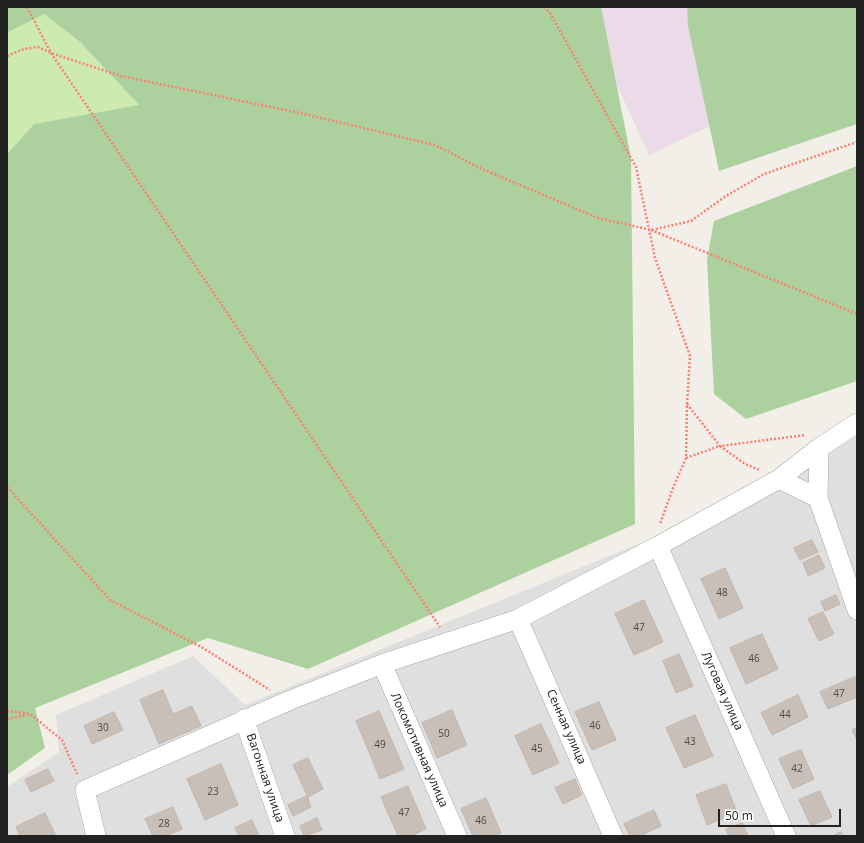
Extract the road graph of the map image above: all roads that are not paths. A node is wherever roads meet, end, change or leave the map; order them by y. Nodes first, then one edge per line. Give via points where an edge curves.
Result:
1 (857, 423) edge
2 (816, 441) junction
3 (778, 479) junction
4 (818, 498) junction
5 (658, 546) junction
6 (857, 610) edge
7 (518, 619) junction
8 (382, 664) junction
9 (244, 719) junction
10 (96, 836) edge
11 (285, 836) edge
12 (456, 836) edge
13 (613, 836) edge
14 (786, 836) edge

1 - 2 street
2 - 3 street
2 - 4 street
3 - 4 street
3 - 5 street
4 - 6 street
5 - 7 street
5 - 14 street, Луговая улица
7 - 8 street
7 - 13 street, Сенная улица
8 - 9 street
8 - 12 street, Локомотивная улица
9 - 10 street via 85,790
9 - 11 street, Вагонная улица

